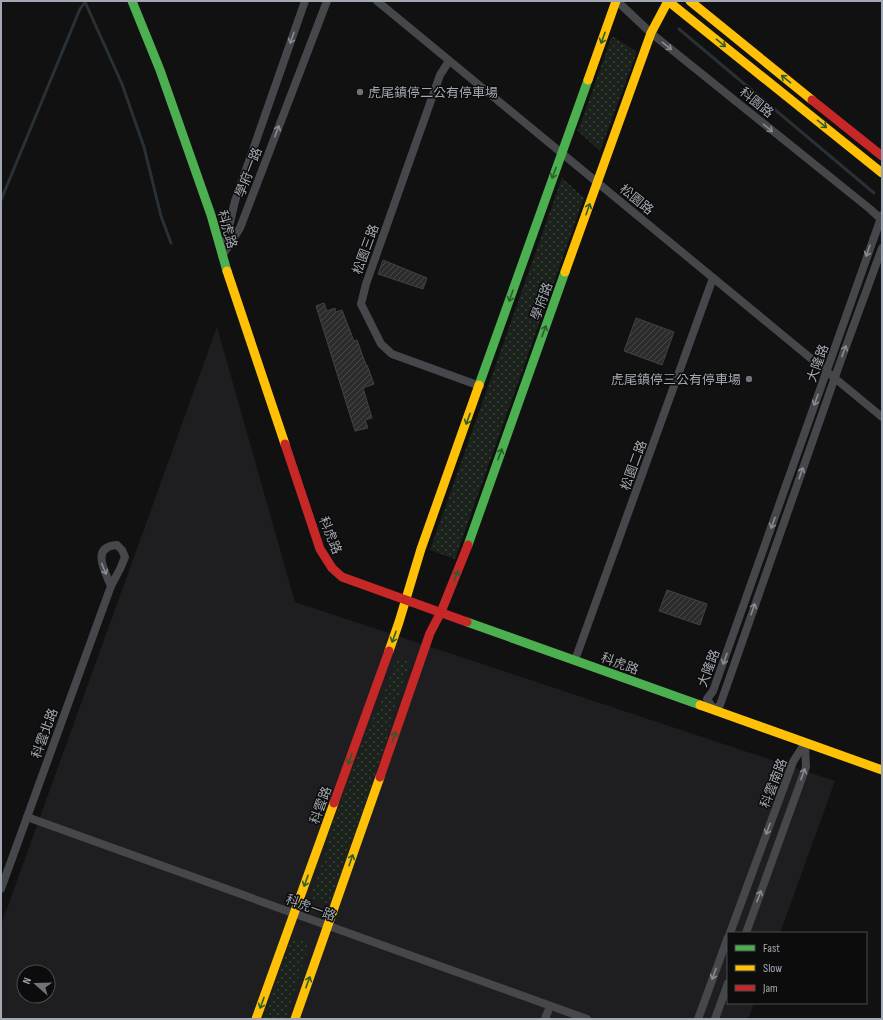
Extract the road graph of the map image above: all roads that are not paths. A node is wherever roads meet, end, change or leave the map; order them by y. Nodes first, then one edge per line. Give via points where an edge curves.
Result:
1 (132, 1) edge
2 (305, 1) edge
3 (327, 1) edge
4 (377, 1) edge
5 (617, 1) edge
6 (668, 1) edge
7 (690, 1) edge
8 (651, 33) junction
9 (449, 61) junction
10 (562, 153) junction
11 (882, 156) edge
12 (882, 173) edge
13 (597, 182) junction
14 (881, 218) edge
15 (882, 248) edge
16 (222, 256) junction
17 (713, 278) junction
18 (827, 371) junction
19 (835, 378) junction
20 (480, 386) junction
21 (882, 417) edge
22 (111, 586) dead end
23 (406, 599) junction
24 (441, 612) junction
25 (575, 660) junction
26 (714, 710) junction
27 (805, 743) junction
28 (882, 770) edge
29 (27, 817) junction
30 (1, 889) edge
31 (295, 914) junction
32 (328, 926) junction
33 (730, 932) edge
34 (746, 932) edge
35 (727, 940) edge
36 (727, 986) edge
37 (550, 1006) junction
38 (256, 1019) edge
39 (295, 1019) edge
40 (545, 1019) edge
41 (587, 1019) edge
42 (698, 1019) edge
43 (715, 1019) edge

1 - 16 street, 科虎路 via 160,70 211,215
2 -> 16 street, 學府一路 via 235,201
16 -> 3 street, 學府一路 via 240,228
4 - 9 street, 松園路
5 - 8 street, 科園路
5 -> 10 street
6 - 8 street, 學府路
6 -> 12 street, 科園路
11 -> 7 street
8 - 13 street, 學府路
8 -> 14 street, 科園路
9 - 10 street, 松園路
9 - 20 street, 松園三路 via 440,75 361,304 381,344 392,354
10 - 13 street, 松園路
10 -> 20 street
13 - 17 street, 松園路
24 -> 13 street, 學府路 via 466,549
14 -> 18 street, 大隆路
19 -> 15 street, 大隆路
16 - 23 street, 科虎路 via 320,548 328,563 342,577
17 - 18 street, 松園路
17 - 25 street, 松園二路
18 - 19 street, 松園路
18 -> 26 street, 大隆路 via 716,684 708,699
19 - 21 street, 松園路
26 -> 19 street, 大隆路 via 720,705
20 -> 23 street via 421,549
22 - 29 street, 科雲北路
23 - 24 street, 科虎路
23 -> 31 street, 科雲路
24 - 25 street, 科虎路
32 -> 24 street via 430,633
25 - 26 street, 科虎路
26 - 27 street, 科虎路
27 - 28 street, 科虎路
27 -> 33 street, 科雲南路 via 792,762
34 -> 27 street, 科雲南路 via 806,767
29 - 30 street, 科雲北路
29 - 31 street, 科虎一路
31 - 32 street, 科虎一路
31 -> 38 street, 科雲路
32 - 37 street, 科虎一路
39 -> 32 street
35 -> 42 street
36 - 43 street
37 - 40 street
37 - 41 street, 科虎一路

